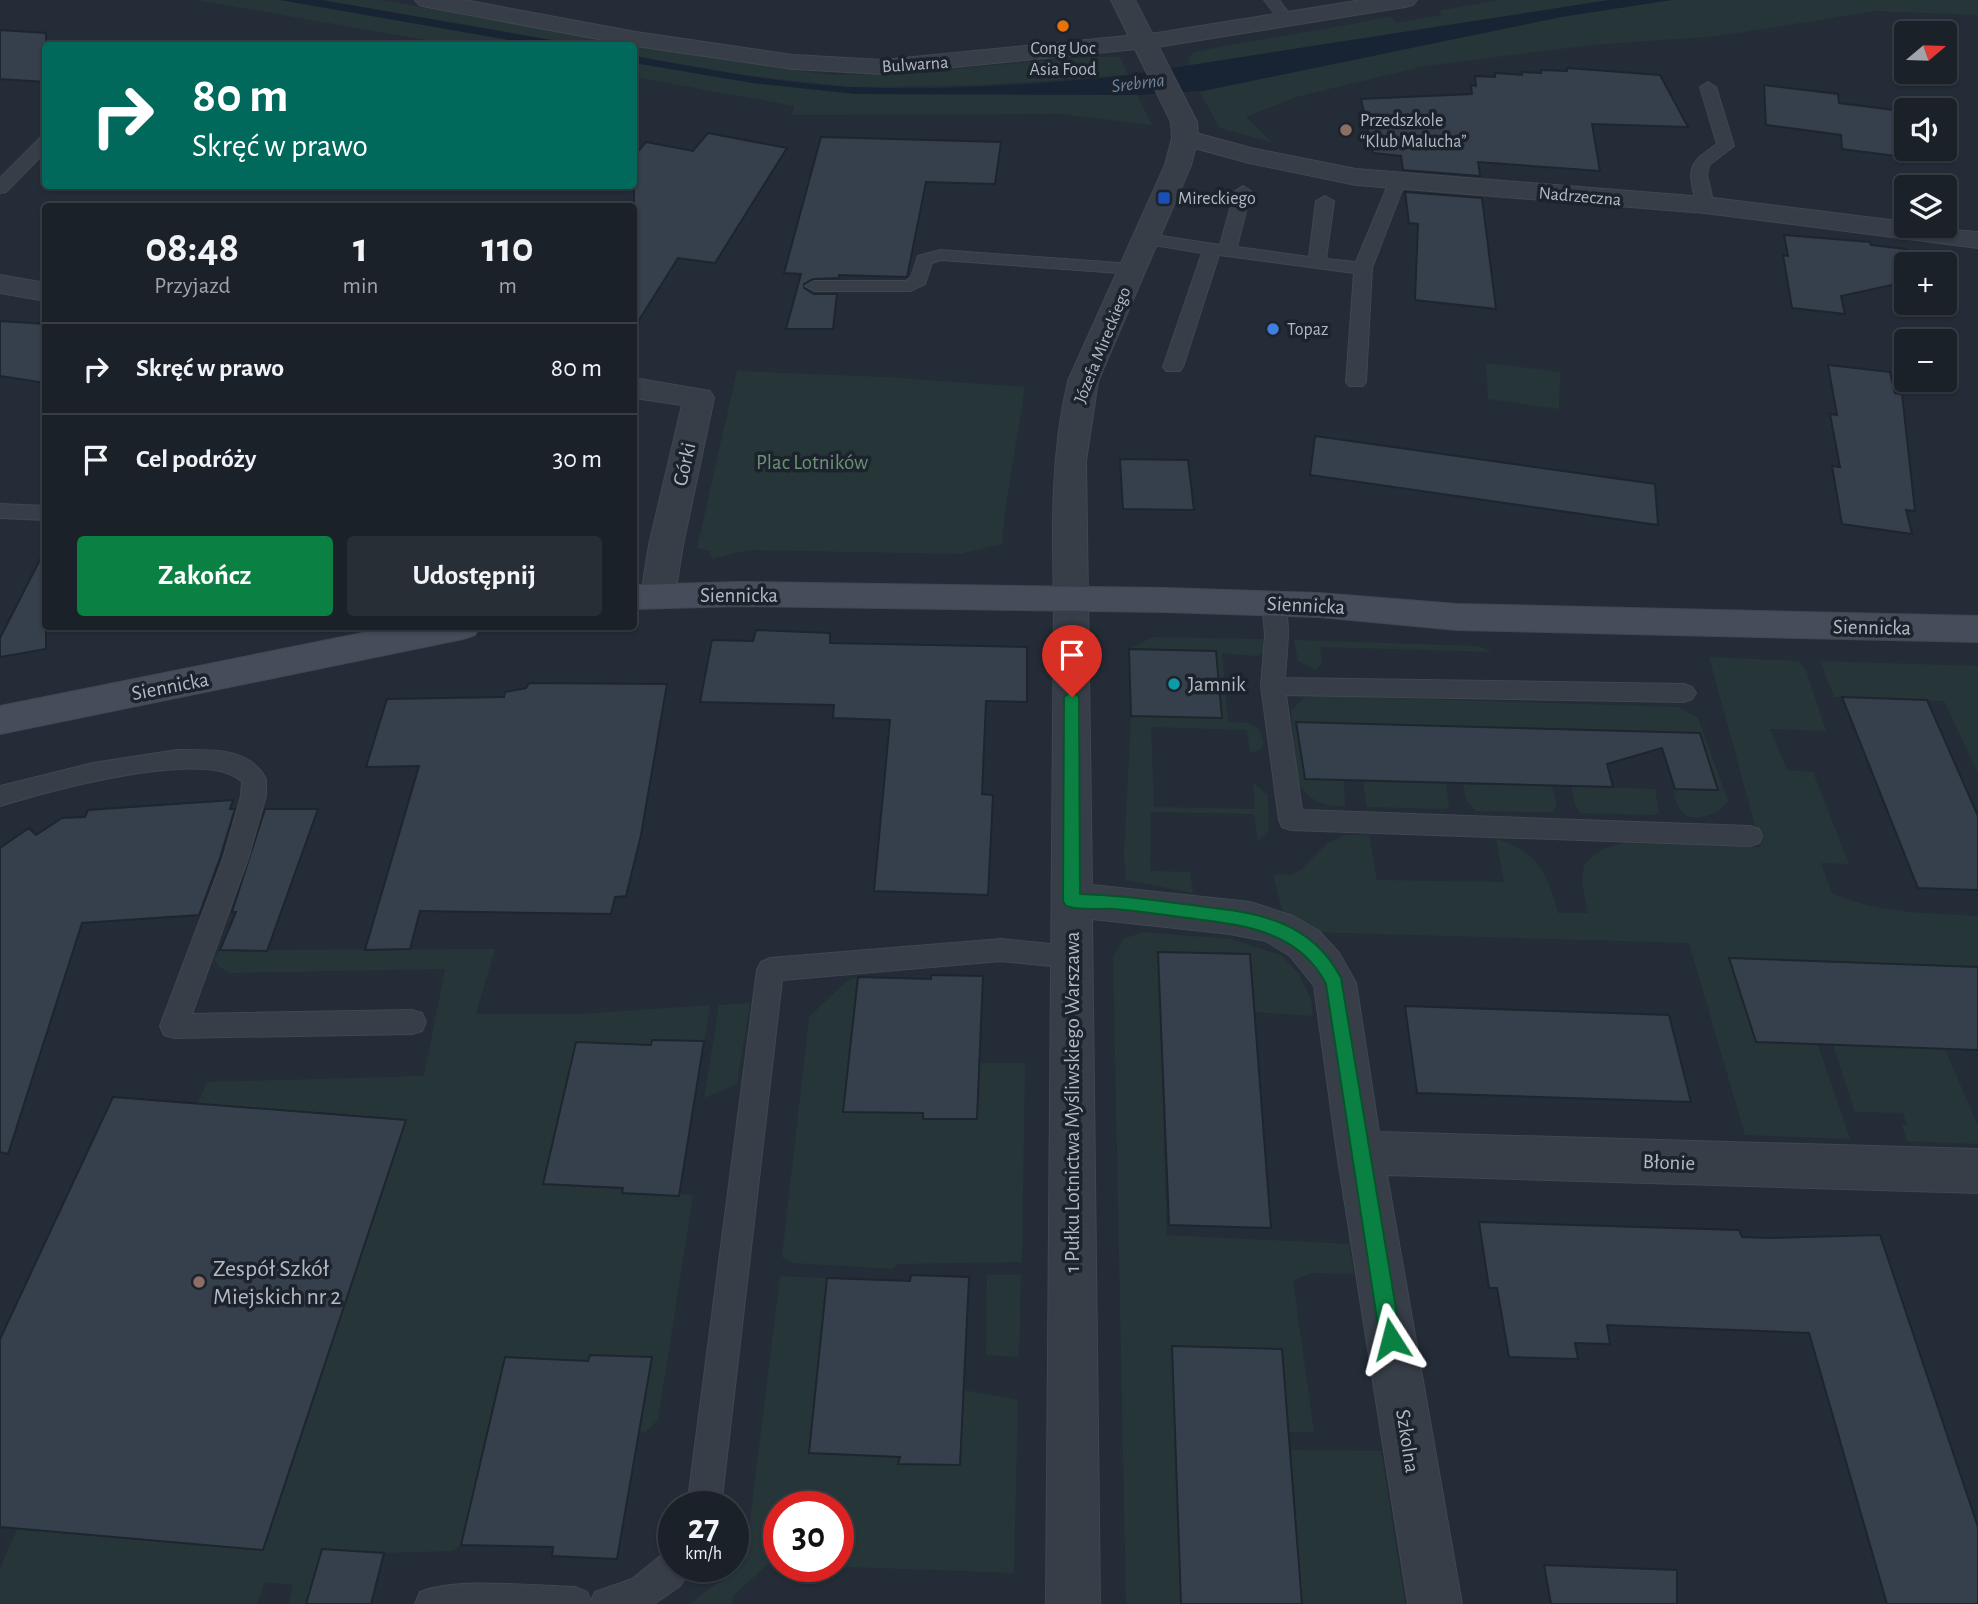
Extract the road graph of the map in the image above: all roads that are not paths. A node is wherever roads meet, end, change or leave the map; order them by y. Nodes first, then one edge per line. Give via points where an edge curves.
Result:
1 (427, 0) edge
2 (1123, 0) edge
3 (1271, 0) edge
4 (1405, 0) edge
5 (1287, 20) junction
6 (1144, 42) junction
7 (1708, 87) dead end
8 (1185, 138) junction
9 (42, 145) edge
10 (1393, 180) junction
11 (0, 188) edge
12 (1243, 191) dead end
13 (1325, 201) dead end
14 (1705, 205) junction
15 (1148, 239) junction
16 (1978, 240) edge
17 (1219, 250) junction
18 (1317, 264) junction
19 (1363, 268) junction
20 (1133, 269) junction
21 (0, 284) edge
22 (814, 286) dead end
23 (42, 291) edge
24 (1173, 367) dead end
25 (1356, 382) dead end
26 (637, 388) edge
27 (0, 510) edge
28 (42, 513) edge
29 (646, 596) edge
30 (1071, 599) junction
31 (1273, 603) junction
32 (1978, 629) edge
33 (443, 630) edge
34 (1273, 686) junction
35 (1684, 693) dead end
36 (0, 720) edge
37 (0, 796) edge
38 (1750, 836) dead end
39 (1072, 901) junction
40 (1071, 957) junction
41 (412, 1022) dead end
42 (1360, 1153) junction
43 (1978, 1171) edge
44 (706, 1491) edge
45 (661, 1582) edge
46 (432, 1604) edge
47 (575, 1604) edge
48 (607, 1604) edge
49 (1073, 1604) edge
50 (1435, 1604) edge

1 - 6 street, Bulwarna via 636,39 838,66 909,66
2 - 6 street
3 - 5 lane
4 - 5 street, Bulwarna
5 - 6 street, Bulwarna
6 - 8 street, Józefa Mireckiego via 1177,103
7 - 14 lane via 1726,146 1701,163
8 - 10 street, Nadrzeczna via 1356,177
8 - 15 street, Józefa Mireckiego
9 - 11 lane
10 - 14 street, Nadrzeczna
10 - 19 lane via 1394,190
12 - 17 lane
13 - 18 lane
14 - 16 street, Nadrzeczna
15 - 17 lane
15 - 20 street, Józefa Mireckiego
17 - 18 lane
17 - 24 lane
18 - 19 lane
19 - 25 lane
20 - 22 lane via 940,255 924,260 919,280 910,286
20 - 30 street, Józefa Mireckiego via 1083,381 1074,413
21 - 23 street
26 - 29 street, Górki via 699,398 666,545
27 - 28 lane
29 - 30 main road, Siennicka
30 - 31 main road, Siennicka
30 - 39 street, 1 Pułku Lotnictwa Myśliwskiego Warszawa
31 - 32 main road, Siennicka via 1457,617
31 - 34 lane
33 - 36 main road, Siennicka
34 - 35 lane
34 - 38 lane via 1291,820
37 - 41 lane via 144,763 187,758 233,761 247,769 255,788 246,827 174,1026
39 - 40 street, 1 Pułku Lotnictwa Myśliwskiego Warszawa
39 - 42 street, Szkolna via 1249,919 1306,945 1335,983
40 - 44 lane via 1001,950 770,970
40 - 49 street, 1 Pułku Lotnictwa Myśliwskiego Warszawa
42 - 43 street, Błonie
42 - 50 street, Szkolna
45 - 48 lane via 634,1597
46 - 47 lane

